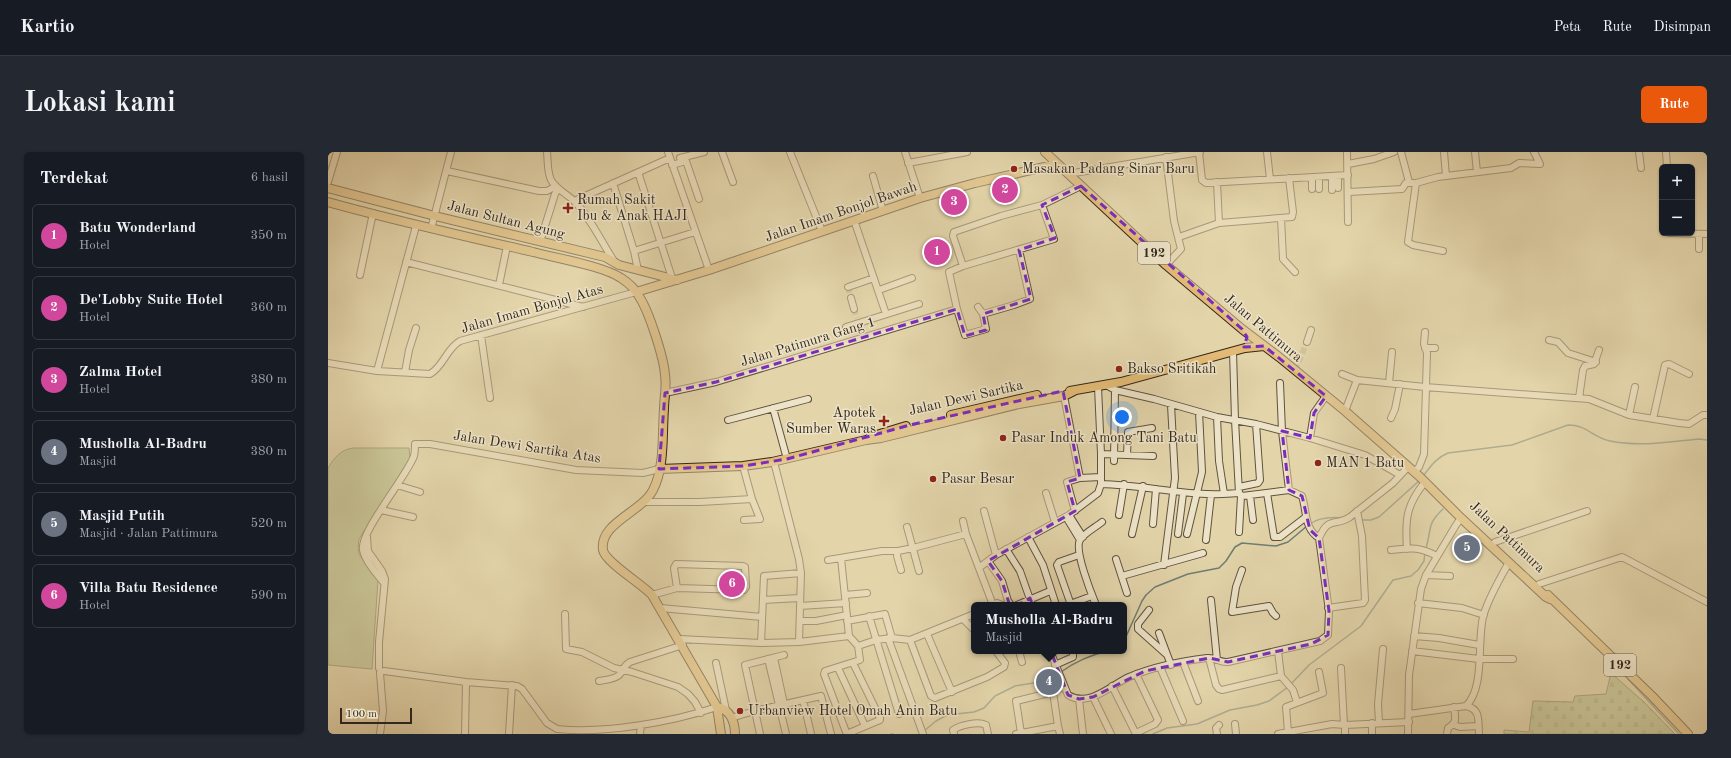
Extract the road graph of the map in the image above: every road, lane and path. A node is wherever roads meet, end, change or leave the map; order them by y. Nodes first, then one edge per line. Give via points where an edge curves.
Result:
1 (337, 152) edge
2 (451, 152) edge
3 (547, 152) edge
4 (704, 152) edge
5 (722, 152) edge
6 (790, 152) edge
7 (905, 152) edge
8 (967, 152) edge
9 (1045, 152) edge
10 (1200, 152) edge
11 (1267, 152) edge
12 (1347, 152) edge
13 (1394, 152) edge
14 (1402, 152) edge
15 (1444, 152) edge
16 (1474, 152) edge
17 (1534, 152) edge
18 (1639, 152) edge
19 (1666, 152) edge
20 (1166, 157) junction
21 (670, 159) edge
22 (908, 163) junction
23 (1057, 164) junction
24 (1348, 164) junction
25 (1667, 164) edge
26 (1641, 168) dead end
27 (447, 171) junction
28 (638, 172) junction
29 (1477, 172) junction
30 (1068, 174) junction
31 (1348, 175) junction
32 (873, 176) dead end
33 (1335, 176) junction
34 (1446, 176) junction
35 (1312, 177) junction
36 (1319, 177) junction
37 (1289, 178) junction
38 (1270, 179) junction
39 (328, 182) edge
40 (733, 182) dead end
41 (1217, 182) junction
42 (1413, 182) junction
43 (614, 183) junction
44 (1081, 186) junction
45 (328, 188) edge
46 (557, 188) junction
47 (1335, 189) dead end
48 (1349, 192) junction
49 (920, 198) junction
50 (699, 199) dead end
51 (574, 201) junction
52 (328, 202) edge
53 (1042, 205) junction
54 (882, 211) junction
55 (373, 213) junction
56 (435, 216) junction
57 (1281, 218) junction
58 (854, 220) junction
59 (1348, 222) dead end
60 (1219, 223) junction
61 (416, 226) junction
62 (431, 229) junction
63 (695, 232) junction
64 (822, 232) junction
65 (1695, 234) edge
66 (1699, 234) junction
67 (1707, 234) edge
68 (1179, 237) junction
69 (540, 242) junction
70 (662, 243) junction
71 (554, 245) junction
72 (507, 246) junction
73 (1699, 249) dead end
74 (1019, 250) junction
75 (634, 251) junction
76 (1443, 251) dead end
77 (552, 257) junction
78 (614, 261) junction
79 (406, 262) junction
80 (1166, 265) junction
81 (963, 266) junction
82 (638, 270) junction
83 (709, 270) junction
84 (1294, 272) dead end
85 (657, 274) junction
86 (360, 276) dead end
87 (874, 278) junction
88 (912, 278) dead end
89 (675, 279) junction
90 (499, 285) junction
91 (656, 286) junction
92 (848, 287) dead end
93 (879, 290) junction
94 (636, 292) junction
95 (851, 298) tunnel mouth
96 (919, 304) dead end
97 (584, 307) junction
98 (978, 307) dead end
99 (957, 309) junction
100 (854, 310) tunnel mouth
101 (886, 314) junction
102 (983, 314) junction
103 (846, 327) dead end
104 (416, 328) dead end
105 (1242, 329) junction
106 (1311, 330) dead end
107 (1425, 332) dead end
108 (481, 335) junction
109 (1549, 340) dead end
110 (1306, 342) tunnel mouth
111 (1264, 346) junction
112 (1425, 348) junction
113 (1435, 348) dead end
114 (1599, 350) dead end
115 (1233, 352) junction
116 (1392, 352) dead end
117 (1596, 362) junction
118 (328, 363) edge
119 (377, 371) junction
120 (405, 372) junction
121 (1342, 374) dead end
122 (1689, 374) dead end
123 (1357, 380) junction
124 (1280, 383) dead end
125 (1389, 383) junction
126 (1400, 384) junction
127 (1106, 385) junction
128 (1098, 387) junction
129 (1425, 387) junction
130 (1635, 387) dead end
131 (1115, 390) junction
132 (1074, 391) junction
133 (665, 393) junction
134 (1064, 396) junction
135 (1326, 396) junction
136 (490, 398) dead end
137 (1579, 398) junction
138 (808, 399) dead end
139 (1018, 401) junction
140 (1171, 405) junction
141 (773, 408) junction
142 (1345, 411) junction
143 (1199, 412) junction
144 (1629, 415) junction
145 (1707, 415) edge
146 (1216, 417) junction
147 (1391, 418) dead end
148 (1653, 419) junction
149 (728, 420) dead end
150 (1235, 420) junction
151 (1256, 424) junction
152 (1152, 428) dead end
153 (1282, 431) junction
154 (1310, 438) junction
155 (1102, 454) junction
156 (1127, 455) junction
157 (1153, 456) dead end
158 (1114, 458) junction
159 (787, 459) junction
160 (774, 462) junction
161 (743, 466) junction
162 (659, 469) junction
163 (1409, 474) junction
164 (1080, 478) junction
165 (1101, 481) junction
166 (1124, 484) junction
167 (397, 485) junction
168 (1143, 486) junction
169 (1156, 489) junction
170 (1289, 490) junction
171 (420, 492) dead end
172 (1174, 492) junction
173 (1240, 492) junction
174 (1046, 493) dead end
175 (1267, 493) junction
176 (1183, 494) junction
177 (1224, 494) junction
178 (1198, 495) junction
179 (1211, 495) junction
180 (1250, 496) junction
181 (1443, 498) junction
182 (752, 499) junction
183 (645, 502) junction
184 (381, 510) junction
185 (984, 511) dead end
186 (1358, 511) junction
187 (1587, 511) dead end
188 (1070, 514) junction
189 (1119, 515) dead end
190 (413, 517) dead end
191 (1306, 517) junction
192 (744, 520) dead end
193 (1253, 520) dead end
194 (963, 521) dead end
195 (1055, 522) junction
196 (1102, 522) dead end
197 (1459, 522) junction
198 (1153, 524) dead end
199 (907, 527) dead end
200 (1239, 532) dead end
201 (966, 534) junction
202 (1132, 534) dead end
203 (1178, 534) dead end
204 (1187, 534) dead end
205 (1028, 537) junction
206 (1319, 538) junction
207 (1081, 539) junction
208 (1206, 540) dead end
209 (1495, 542) junction
210 (913, 548) junction
211 (1006, 549) junction
212 (1407, 549) junction
213 (1390, 550) dead end
214 (898, 551) junction
215 (1203, 553) dead end
216 (996, 554) junction
217 (1079, 555) junction
218 (1437, 556) junction
219 (841, 558) junction
220 (1116, 559) dead end
221 (828, 560) dead end
222 (988, 561) junction
223 (1509, 562) junction
224 (1164, 565) junction
225 (980, 567) junction
226 (901, 570) dead end
227 (1242, 570) dead end
228 (918, 571) dead end
229 (801, 573) junction
230 (1426, 575) junction
231 (1122, 576) junction
232 (1450, 576) dead end
233 (1539, 584) junction
234 (678, 588) junction
235 (1050, 591) junction
236 (867, 593) dead end
237 (1127, 593) dead end
238 (845, 594) junction
239 (652, 596) junction
240 (1092, 596) junction
241 (800, 598) junction
242 (1030, 598) junction
243 (1550, 599) junction
244 (762, 600) junction
245 (1211, 600) dead end
246 (992, 602) edge
247 (1009, 602) edge
248 (1023, 602) edge
249 (1031, 602) edge
250 (1055, 602) edge
251 (1069, 602) edge
252 (1076, 602) edge
253 (1095, 602) edge
254 (1707, 602) edge
255 (846, 603) junction
256 (1418, 603) junction
257 (800, 606) junction
258 (660, 608) junction
259 (1328, 608) junction
260 (1149, 610) dead end
261 (565, 614) dead end
262 (971, 615) edge
263 (1484, 615) junction
264 (870, 616) junction
265 (1276, 616) dead end
266 (762, 617) junction
267 (847, 618) junction
268 (963, 619) junction
269 (800, 621) junction
270 (971, 627) edge
271 (1159, 633) dead end
272 (927, 634) junction
273 (849, 636) junction
274 (1414, 636) junction
275 (890, 638) junction
276 (876, 640) junction
277 (910, 640) junction
278 (681, 642) junction
279 (799, 642) junction
280 (761, 643) junction
281 (1479, 645) junction
282 (858, 646) junction
283 (1383, 649) dead end
284 (1412, 650) junction
285 (1278, 651) junction
286 (998, 654) edge
287 (1020, 654) edge
288 (1051, 654) edge
289 (1074, 654) edge
290 (1166, 654) junction
291 (784, 655) dead end
292 (1209, 658) junction
293 (771, 659) junction
294 (1479, 659) junction
295 (1513, 659) dead end
296 (1217, 660) junction
297 (1022, 662) dead end
298 (1183, 662) junction
299 (716, 663) dead end
300 (853, 663) junction
301 (1171, 664) junction
302 (1055, 666) junction
303 (838, 668) junction
304 (1160, 668) junction
305 (1341, 668) dead end
306 (622, 669) junction
307 (381, 671) junction
308 (1319, 672) dead end
309 (1136, 674) junction
310 (1284, 678) junction
311 (599, 681) dead end
312 (466, 682) junction
313 (512, 685) junction
314 (1064, 686) junction
315 (1112, 686) junction
316 (952, 692) junction
317 (1053, 692) junction
318 (1093, 697) junction
319 (1078, 699) junction
320 (803, 700) junction
321 (1198, 701) dead end
322 (1297, 702) junction
323 (782, 705) junction
324 (1466, 706) junction
325 (718, 707) junction
326 (1454, 707) junction
327 (726, 710) junction
328 (754, 711) junction
329 (700, 712) junction
330 (899, 714) dead end
331 (1409, 714) junction
332 (731, 718) junction
333 (1183, 720) dead end
334 (1409, 722) junction
335 (1379, 723) junction
336 (1235, 724) dead end
337 (1372, 724) junction
338 (640, 725) junction
339 (1219, 725) dead end
340 (1344, 725) junction
341 (1454, 725) junction
342 (865, 726) junction
343 (1058, 726) junction
344 (1478, 726) junction
345 (555, 731) edge
346 (1311, 731) edge
347 (922, 732) edge
348 (1034, 732) edge
349 (1288, 732) junction
350 (847, 733) edge
351 (1019, 733) edge
352 (380, 734) edge
353 (465, 734) edge
354 (509, 734) edge
355 (640, 734) edge
356 (722, 734) edge
357 (735, 734) edge
358 (760, 734) edge
359 (786, 734) edge
360 (811, 734) edge
361 (831, 734) edge
362 (954, 734) edge
363 (988, 734) edge
364 (1060, 734) edge
365 (1083, 734) edge
366 (1111, 734) edge
367 (1136, 734) edge
368 (1217, 734) edge
369 (1236, 734) edge
370 (1278, 734) edge
371 (1345, 734) edge
372 (1372, 734) edge
373 (1408, 734) edge
374 (1447, 734) edge
375 (1479, 734) edge
376 (1688, 734) edge

1 - 39 street
2 - 27 street
3 - 46 street via 550,176
4 - 21 street
5 - 40 street
6 - 64 street
7 - 22 street
8 - 22 street
9 - 23 main road, 192
10 - 20 street
10 - 41 street via 1203,182
11 - 38 street
12 - 24 street
13 - 24 street
14 - 42 street
15 - 34 street
16 - 29 street
17 - 29 street via 1540,164 1520,163 1512,168
18 - 26 street
19 - 25 street
20 - 30 street
20 - 68 street via 1174,221
21 - 28 street
21 - 50 street via 686,160
21 - 63 street
22 - 49 street
23 - 30 main road, 192
23 - 49 main road, Jalan Imam Bonjol Bawah
24 - 31 street
27 - 46 street via 540,191
27 - 56 street
28 - 43 street
28 - 70 street
29 - 34 street
30 - 44 main road, Jalan Pattimura / 192
31 - 33 street
31 - 48 street
32 - 54 street
33 - 36 street
33 - 47 street
34 - 42 street
35 - 36 street
35 - 36 street via 1316,189
35 - 37 street
37 - 38 street
37 - 57 street via 1293,216
38 - 41 street
41 - 60 street
42 - 48 street via 1405,183 1402,189
42 - 76 street via 1408,242
43 - 51 street
43 - 75 street
44 - 53 street
44 - 80 main road, Jalan Pattimura / 192
45 - 56 main road, Jalan Sultan Agung
46 - 51 street
46 - 69 street
48 - 59 street
49 - 54 main road, Jalan Imam Bonjol Bawah
51 - 78 street
52 - 55 main road, Jalan Sultan Agung
53 - 74 street via 1054,238
53 - 81 street via 954,232
54 - 58 main road, Jalan Imam Bonjol Bawah
55 - 61 main road, Jalan Sultan Agung
55 - 86 street
56 - 62 street
56 - 69 main road, Jalan Sultan Agung
57 - 60 street
57 - 84 street via 1283,259
58 - 64 main road, Jalan Imam Bonjol Bawah
58 - 87 street
60 - 68 street
61 - 62 main road, Jalan Sultan Agung
61 - 79 street
62 - 72 main road, Jalan Sultan Agung
63 - 70 street
63 - 83 street
64 - 83 main road, Jalan Imam Bonjol Bawah
65 - 66 street
66 - 67 street
66 - 73 street
68 - 80 street via 1181,251
69 - 71 main road, Jalan Sultan Agung
70 - 75 street
70 - 89 street
71 - 77 main road via 550,250
71 - 78 main road, Jalan Sultan Agung
72 - 77 main road, Jalan Sultan Agung
72 - 90 street
74 - 81 street
74 - 102 street via 1030,299
75 - 82 street
77 - 94 main road, Jalan Sultan Agung via 614,274 627,282
78 - 82 main road, Jalan Sultan Agung
79 - 90 street
79 - 119 street
80 - 105 main road, Jalan Pattimura / 192
81 - 99 street via 949,272
82 - 85 main road, Jalan Sultan Agung
83 - 89 main road, Jalan Imam Bonjol Bawah
85 - 89 main road, Jalan Sultan Agung
85 - 91 main road via 660,280
87 - 92 street
87 - 93 street
88 - 93 street
89 - 91 main road, Jalan Imam Bonjol Bawah
90 - 97 street
91 - 94 main road, Jalan Imam Bonjol Bawah
93 - 101 street
94 - 97 street, Jalan Imam Bonjol Atas
94 - 133 main road, Jalan Sultan Agung via 647,314 664,365
95 - 100 street
96 - 101 street
97 - 108 street, Jalan Imam Bonjol Atas
98 - 102 street
99 - 102 street via 966,336 986,329
99 - 133 street, Jalan Patimura Gang 1 via 716,382
101 - 103 street
104 - 120 street
105 - 111 main road, Jalan Pattimura / 192
105 - 115 main road via 1246,340
106 - 110 street
107 - 112 street
108 - 120 street, Jalan Imam Bonjol Atas via 457,343 436,370 423,374
108 - 136 street
109 - 117 street via 1558,342 1568,353
111 - 115 main road, Jalan Dewi Sartika
111 - 135 main road, Jalan Pattimura / 192
112 - 113 street
112 - 129 street
114 - 117 street
115 - 127 main road, Jalan Dewi Sartika
115 - 150 street
116 - 125 street
117 - 137 street via 1584,367
118 - 119 street, Jalan Imam Bonjol Atas
119 - 120 street, Jalan Imam Bonjol Atas
121 - 123 street
122 - 148 street via 1665,365
123 - 125 street
123 - 142 street
124 - 153 street
125 - 126 street
126 - 129 street
126 - 147 street
127 - 128 main road, Jalan Dewi Sartika
127 - 131 street
128 - 132 main road, Jalan Dewi Sartika
128 - 155 street
129 - 137 street
129 - 163 street via 1424,456 1419,467
130 - 144 street
131 - 140 street
131 - 158 street
132 - 134 main road, Jalan Dewi Sartika
132 - 139 main road, Jalan Dewi Sartika via 1059,391
133 - 162 main road, Jalan Sultan Agung
134 - 139 main road, Jalan Dewi Sartika
134 - 164 street
135 - 142 main road, Jalan Pattimura / 192
135 - 154 street via 1314,413
137 - 144 street via 1596,401
138 - 141 street
139 - 159 main road, Jalan Dewi Sartika via 881,438
140 - 143 street
140 - 172 street
141 - 149 street
141 - 159 street
142 - 163 main road, Jalan Pattimura / 192
143 - 146 street
143 - 178 street via 1203,468
144 - 148 street
145 - 148 street via 1690,424
146 - 150 street
146 - 177 street
150 - 151 street
150 - 173 street
151 - 153 street
151 - 173 street via 1260,480
152 - 156 street via 1128,432
153 - 154 street
153 - 170 street
154 - 163 street via 1365,455
155 - 158 street
155 - 165 street
156 - 157 street
156 - 158 street
159 - 160 main road, Jalan Dewi Sartika
160 - 161 main road, Jalan Dewi Sartika
160 - 229 street
161 - 162 main road, Jalan Dewi Sartika
161 - 182 street
162 - 167 street, Jalan Dewi Sartika Atas via 643,473 576,470 430,444 415,444 413,458
162 - 183 main road, Jalan Sultan Agung via 654,490
163 - 181 main road, Jalan Pattimura / 192
163 - 186 street via 1393,483
163 - 212 street via 1412,499 1406,529
164 - 165 street
164 - 188 street via 1067,482
165 - 166 street
165 - 188 street via 1098,493
166 - 168 street
166 - 189 street
167 - 171 street
167 - 184 street
168 - 169 street
168 - 202 street
169 - 172 street
169 - 198 street
170 - 175 street
170 - 191 street via 1302,496
172 - 176 street
172 - 224 street
173 - 177 street
173 - 180 street
173 - 200 street
174 - 195 street
175 - 180 street
175 - 191 street via 1274,537 1280,537
176 - 178 street
176 - 203 street
177 - 179 street
178 - 179 street
178 - 204 street
179 - 208 street
180 - 193 street
181 - 197 main road, Jalan Pattimura / 192
181 - 209 main road, Jalan Pattimura / 192
182 - 183 street
182 - 192 street via 760,520
183 - 239 main road via 608,530 603,552 608,560 645,587
184 - 190 street
184 - 307 street via 363,544 367,560 384,583 379,642
185 - 216 street
186 - 206 street via 1348,518 1328,524
186 - 259 street via 1365,600
187 - 209 street
188 - 195 street
188 - 207 street
191 - 206 street via 1310,530
194 - 201 street
195 - 205 street
196 - 207 street
197 - 218 street
197 - 223 main road, Jalan Pattimura / 192
199 - 210 street
201 - 210 street
201 - 225 street
205 - 211 street
205 - 235 street via 1041,560
206 - 259 street
207 - 217 street
209 - 233 main road, Jalan Pattimura / 192
210 - 214 street
210 - 228 street
211 - 216 street
211 - 242 street via 1020,571
212 - 213 street
212 - 218 street via 1417,548
214 - 219 street
214 - 226 street
215 - 224 street
216 - 222 street
217 - 240 street
217 - 251 street via 1057,565
218 - 230 street
219 - 221 street
219 - 238 street
220 - 231 street
222 - 225 street
222 - 247 street via 1002,581
223 - 243 main road, Jalan Pattimura / 192
223 - 263 street
224 - 231 street
225 - 246 street
227 - 265 street via 1232,612 1269,606
229 - 241 street
229 - 244 street via 764,576
230 - 232 street
230 - 256 street
231 - 237 street
233 - 243 main road, Jalan Pattimura / 192
233 - 254 street via 1622,557
234 - 234 street via 744,590 744,566 676,564 674,568
234 - 239 street
235 - 242 street
235 - 250 street
236 - 238 street
238 - 255 street
239 - 258 main road
240 - 252 street
240 - 253 street
241 - 244 street
241 - 257 street
242 - 248 street
242 - 249 street
243 - 376 main road, Jalan Pattimura / 192
244 - 266 street
245 - 296 street
255 - 257 street
255 - 267 street
256 - 263 street via 1462,608
256 - 274 street
257 - 269 street
258 - 266 street
258 - 278 main road
259 - 285 street via 1328,635 1324,639
260 - 290 street via 1138,624 1138,629
261 - 306 street via 566,649 582,652
262 - 268 street
263 - 281 street
264 - 267 street
264 - 275 street via 885,614
264 - 276 street
266 - 280 street
267 - 269 street
267 - 273 street
268 - 270 street
268 - 272 street
269 - 279 street
271 - 290 street
272 - 277 street
272 - 316 street
273 - 279 street
273 - 282 street
274 - 281 street
274 - 284 street
275 - 276 street
275 - 277 street
275 - 347 street
276 - 282 street
276 - 330 street
277 - 316 street via 931,696 935,698
278 - 280 street
278 - 306 street via 630,662
278 - 325 main road
279 - 280 street
281 - 294 street
282 - 300 street via 860,659
283 - 335 street via 1378,704
284 - 294 street
284 - 331 street
285 - 296 street via 1223,663
285 - 310 street
286 - 316 street via 1005,663 1004,667
287 - 297 street
288 - 302 street
289 - 302 street via 1074,657
290 - 301 street
291 - 293 street
292 - 296 street
292 - 298 street
292 - 310 street via 1216,685 1222,690
293 - 323 street
293 - 328 street via 746,664 745,667
294 - 295 street
294 - 324 street via 1479,677
298 - 301 street
298 - 321 street
299 - 327 street
300 - 303 street
300 - 342 street via 880,717 880,720
301 - 304 street
302 - 314 street
303 - 342 street
303 - 350 street via 824,674
304 - 309 street
304 - 333 street
305 - 340 street
306 - 311 street via 618,676
306 - 329 street via 684,690
307 - 312 street
307 - 352 street via 383,711
308 - 322 street via 1323,693
309 - 315 street
309 - 367 street via 1158,720
310 - 322 street via 1293,690
312 - 313 street
312 - 353 street
313 - 345 street via 522,689
313 - 354 street
314 - 317 street
314 - 319 street via 1068,695
315 - 318 street
315 - 367 street
317 - 343 street
317 - 351 street via 1016,701
318 - 319 street
318 - 366 street
319 - 365 street
320 - 323 street
320 - 360 street
320 - 361 street via 821,696
322 - 349 street via 1286,708
323 - 328 street
323 - 359 street
324 - 326 street
324 - 344 street via 1476,710
325 - 327 main road
325 - 329 street
325 - 356 main road
326 - 331 street
326 - 341 street
327 - 332 main road
328 - 332 street
328 - 358 street
329 - 338 street
331 - 334 street
332 - 357 main road
334 - 335 street
334 - 373 street
335 - 337 street
336 - 369 street
337 - 340 street
337 - 372 street
338 - 345 street
338 - 355 street
339 - 368 street via 1216,728
340 - 346 street via 1332,724
340 - 371 street
341 - 344 street
341 - 374 street via 1448,728
342 - 350 street
343 - 348 street
343 - 364 street
344 - 375 street
346 - 349 street
348 - 351 street
349 - 370 street
362 - 363 street via 953,730 958,727 980,723 986,725

